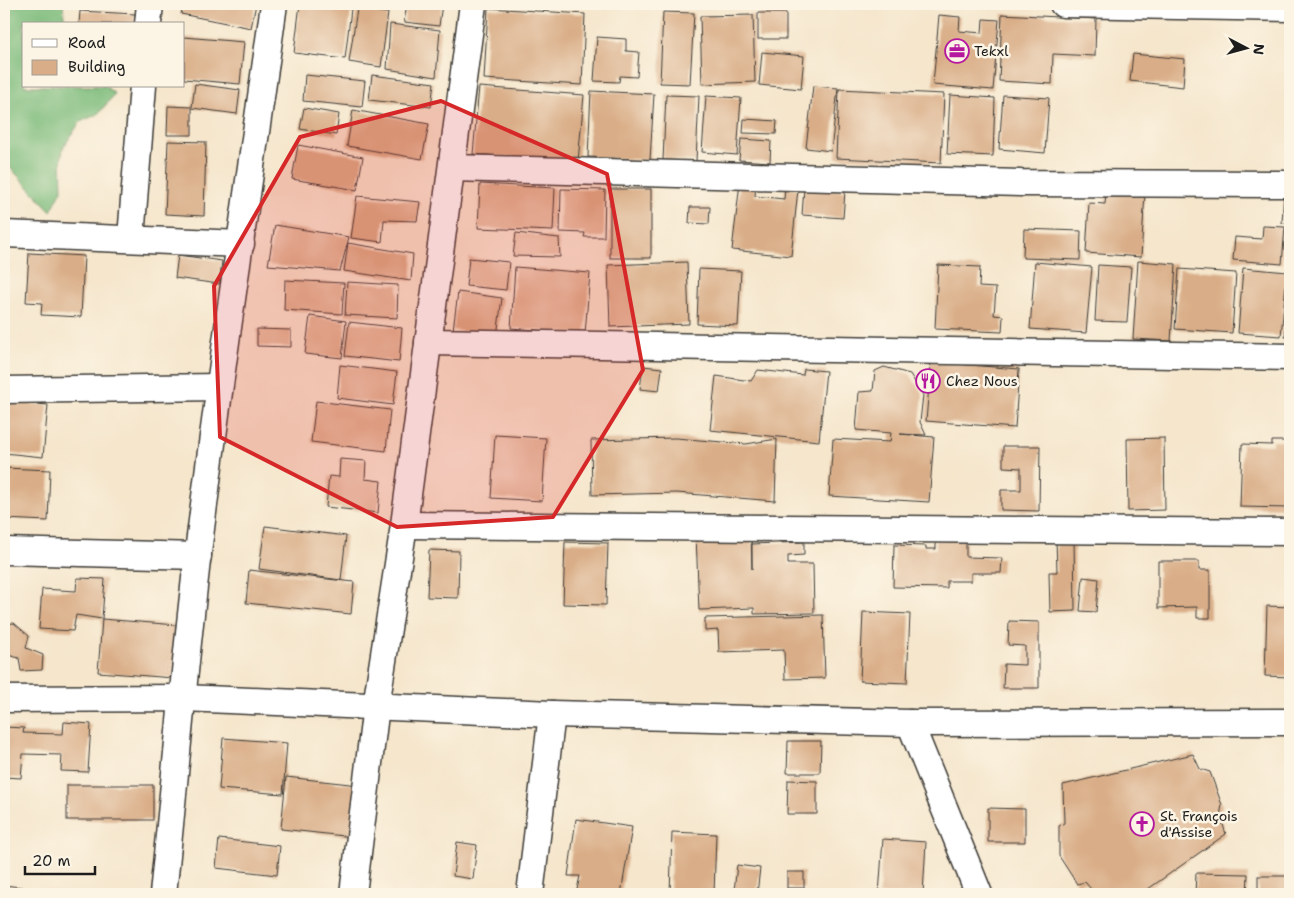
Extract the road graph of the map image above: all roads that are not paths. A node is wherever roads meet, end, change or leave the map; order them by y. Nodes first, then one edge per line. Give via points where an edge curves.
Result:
1 (150, 4) edge
2 (274, 4) edge
3 (473, 4) edge
4 (1063, 4) edge
5 (1170, 5) edge
6 (1290, 8) edge
7 (148, 22) edge
8 (143, 88) edge
9 (452, 168) junction
10 (1290, 184) edge
11 (4, 234) edge
12 (131, 238) junction
13 (241, 244) junction
14 (428, 342) junction
15 (1290, 357) edge
16 (219, 387) junction
17 (4, 390) edge
18 (404, 525) junction
19 (1290, 532) edge
20 (4, 551) edge
21 (198, 556) junction
22 (184, 698) junction
23 (4, 699) edge
24 (376, 706) junction
25 (552, 714) junction
26 (1290, 722) edge
27 (910, 723) junction
28 (164, 894) edge
29 (353, 894) edge
30 (530, 894) edge
31 (979, 894) edge

1 - 7 street
2 - 13 street
3 - 9 street
4 - 5 street
5 - 6 street
8 - 12 street
9 - 10 street via 1021,183
9 - 14 street
11 - 12 street
12 - 13 street
13 - 16 street
14 - 15 street
14 - 18 street
16 - 17 street
16 - 21 street
18 - 19 street
18 - 24 street
20 - 21 street
21 - 22 street
22 - 23 street
22 - 24 street
22 - 28 street
24 - 25 street
24 - 29 street
25 - 27 street
25 - 30 street
26 - 27 street
27 - 31 street

